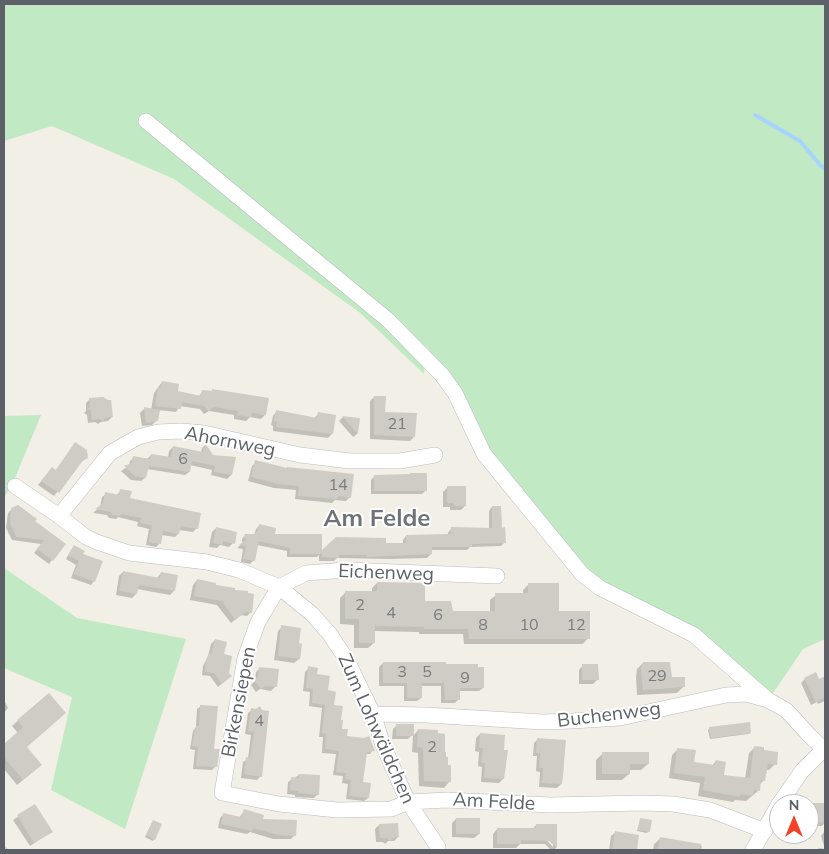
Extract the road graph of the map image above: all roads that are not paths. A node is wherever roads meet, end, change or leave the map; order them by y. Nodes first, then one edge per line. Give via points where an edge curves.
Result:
1 (146, 121) dead end
2 (435, 455) dead end
3 (15, 486) dead end
4 (60, 516) junction
5 (497, 576) dead end
6 (279, 587) junction
7 (768, 700) junction
8 (373, 714) junction
9 (825, 749) edge
10 (222, 793) joint
11 (785, 794) edge
12 (408, 802) junction
13 (769, 823) edge
14 (765, 831) junction
15 (438, 847) dead end
16 (753, 850) edge

1 - 7 street via 388,320 436,369 455,393 484,454 582,574 600,588 694,635
2 - 4 street, Ahornweg via 400,461 350,461 300,455 204,433 158,432 138,438 110,453
3 - 4 street, Zum Lohwäldchen
4 - 6 street, Zum Lohwäldchen via 86,537 119,550 222,565
5 - 6 street, Eichenweg via 346,570 306,573
6 - 8 street, Zum Lohwäldchen via 312,614 338,645
6 - 10 street, Birkensiepen via 258,622 245,658
7 - 8 street, Buchenweg via 740,694 620,718 572,721
7 - 9 street, Buchenweg via 786,710
8 - 12 street, Zum Lohwäldchen
9 - 11 street via 794,780
10 - 12 street, Am Felde via 279,804 337,810 392,809
12 - 14 street, Am Felde via 678,805 722,814
12 - 15 street, Zum Lohwäldchen
13 - 14 street
14 - 16 street

